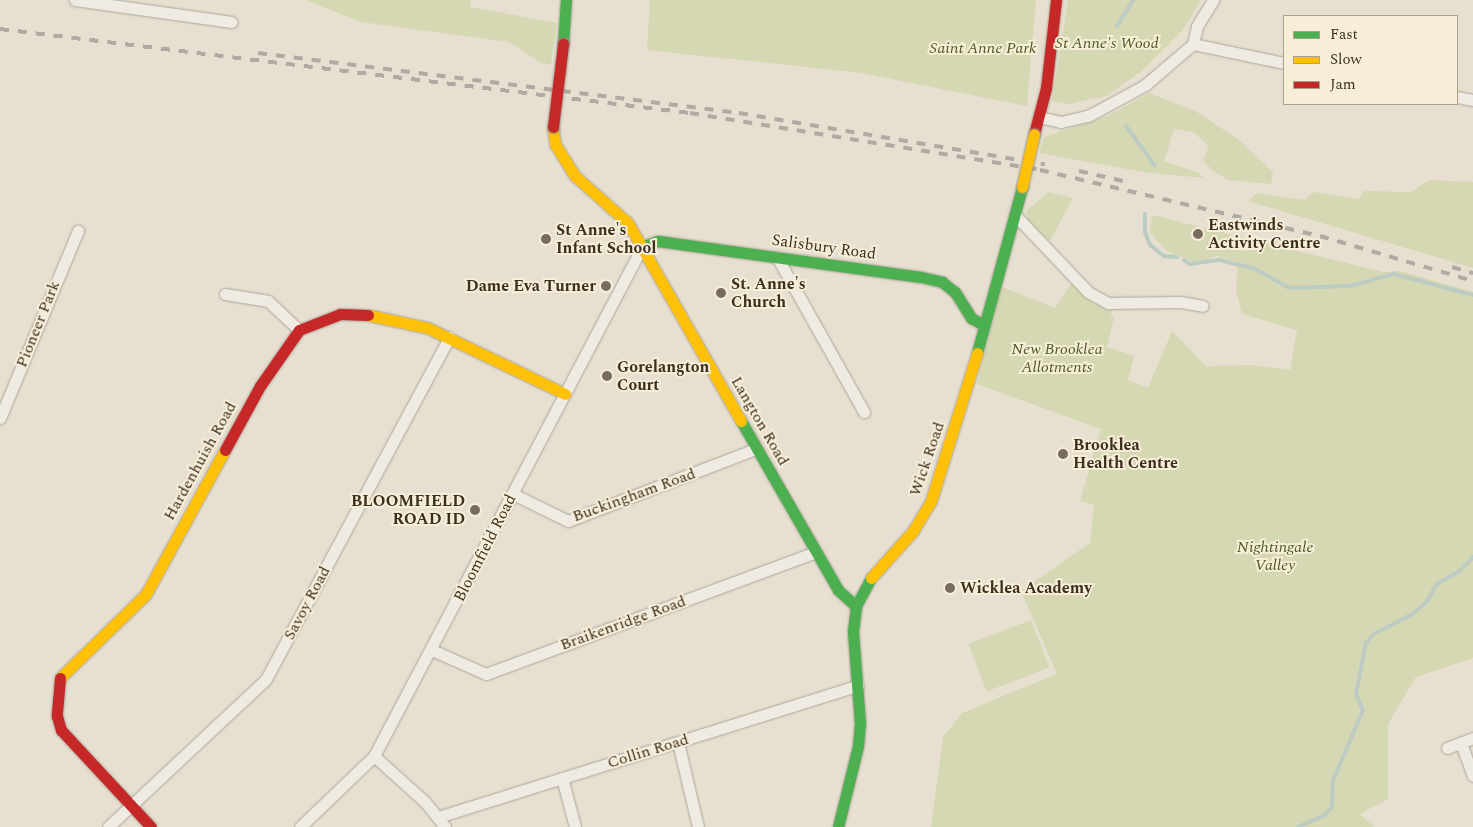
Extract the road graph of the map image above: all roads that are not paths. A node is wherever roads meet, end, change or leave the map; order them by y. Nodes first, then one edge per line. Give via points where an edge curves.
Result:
1 (76, 0) edge
2 (566, 0) edge
3 (1056, 0) edge
4 (1212, 0) edge
5 (123, 3) edge
6 (231, 22) dead end
7 (1193, 44) junction
8 (1283, 63) edge
9 (1458, 97) edge
10 (1473, 100) edge
11 (1039, 117) junction
12 (1014, 215) junction
13 (78, 231) dead end
14 (642, 247) junction
15 (777, 257) junction
16 (225, 294) dead end
17 (1203, 306) dead end
18 (984, 325) junction
19 (299, 330) junction
20 (449, 337) junction
21 (565, 394) junction
22 (864, 412) dead end
23 (0, 418) edge
24 (756, 449) junction
25 (513, 494) junction
26 (815, 552) junction
27 (856, 606) junction
28 (432, 650) junction
29 (858, 685) junction
30 (1473, 738) edge
31 (678, 742) junction
32 (1461, 743) junction
33 (1447, 748) dead end
34 (374, 756) junction
35 (1473, 776) edge
36 (562, 778) junction
37 (131, 807) junction
38 (438, 817) junction
39 (108, 827) edge
40 (151, 827) edge
41 (300, 827) edge
42 (445, 827) edge
43 (575, 827) edge
44 (698, 827) edge
45 (838, 827) edge

1 - 5 street
2 - 14 street, Langton Road, bridge via 553,126 555,144 575,176 615,208
3 - 11 street, Wick Road via 1046,88
4 - 7 street via 1197,26
5 - 6 street
7 - 8 street
7 - 11 street via 1145,85 1088,116 1061,122
9 - 10 street
11 - 12 street, Wick Road, bridge
12 - 17 street via 1088,292 1108,303 1175,302
12 - 18 street, Wick Road
13 - 23 street, Pioneer Park
14 - 15 street, Salisbury Road via 658,240
14 - 21 street, Bloomfield Road
14 - 24 street, Langton Road
15 - 18 street, Salisbury Road via 942,282 956,292 971,318
15 - 22 street
16 - 19 street via 268,301
18 - 27 street, Wick Road via 931,501 913,531 866,584
19 - 20 street, Hardenhuish Road via 323,318 355,314 382,316
19 - 37 street, Hardenhuish Road via 260,386 146,594 58,680 61,730
20 - 21 street, Hardenhuish Road
20 - 37 street, Savoy Road via 266,679
21 - 25 street, Bloomfield Road
24 - 25 street, Buckingham Road via 568,521
24 - 26 street, Langton Road
25 - 28 street, Bloomfield Road
26 - 27 street, Langton Road via 838,590
26 - 28 street, Braikenridge Road via 486,674
27 - 29 street, Wick Road via 854,631
28 - 34 street, Bloomfield Road
29 - 31 street, Collin Road
29 - 45 street, Wick Road via 858,746
30 - 32 street
31 - 36 street, Collin Road
31 - 44 street
32 - 33 street
32 - 35 street
34 - 38 street
34 - 41 street, Bloomfield Road
36 - 38 street, Collin Road
36 - 43 street
37 - 39 street, Savoy Road
37 - 40 street, Hardenhuish Road
38 - 42 street

